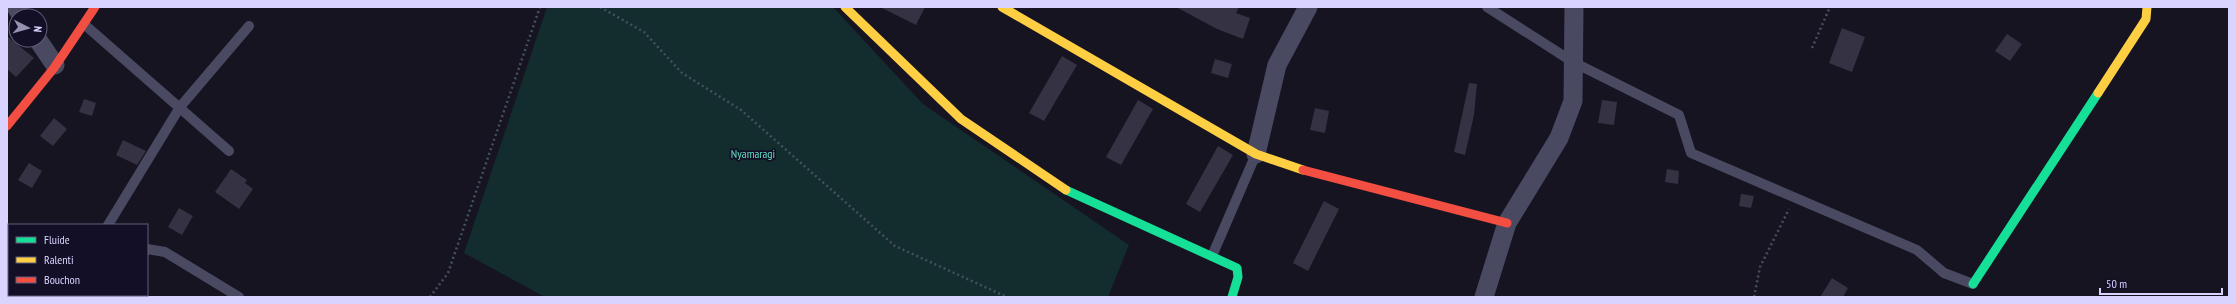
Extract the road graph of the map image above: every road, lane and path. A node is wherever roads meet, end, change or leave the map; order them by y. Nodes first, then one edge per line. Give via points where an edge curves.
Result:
1 (95, 7) edge
2 (540, 7) edge
3 (600, 7) edge
4 (845, 7) edge
5 (1002, 7) edge
6 (1308, 7) edge
7 (1487, 7) edge
8 (1574, 7) edge
9 (1830, 7) edge
10 (2147, 7) edge
11 (85, 25) junction
12 (249, 26) dead end
13 (43, 48) edge
14 (1812, 48) dead end
15 (1573, 62) junction
16 (55, 65) junction
17 (180, 107) junction
18 (7, 126) edge
19 (229, 150) dead end
20 (1256, 154) junction
21 (1794, 198) junction
22 (1507, 223) junction
23 (109, 224) edge
24 (148, 249) edge
25 (1212, 256) junction
26 (1973, 284) joint
27 (238, 297) edge
28 (430, 297) edge
29 (1007, 297) edge
30 (1232, 297) edge
31 (1484, 297) edge
32 (1754, 297) edge

1 - 11 street
2 - 28 path via 448,272
3 - 29 path via 644,32 682,73 741,110 895,246
4 - 25 street via 968,124 1062,188
5 - 20 street
6 - 20 street via 1277,65
7 - 15 lane
8 - 15 street
9 - 14 path
10 - 26 street via 2146,19
11 - 16 street
11 - 17 lane
12 - 17 lane
13 - 16 street
15 - 21 lane via 1679,115 1691,153
15 - 22 street via 1573,101 1559,138
16 - 18 street
17 - 19 lane
17 - 23 lane
20 - 22 street via 1312,173
20 - 25 lane
21 - 26 lane via 1917,250 1944,273
21 - 32 path via 1760,267
22 - 31 street
24 - 27 lane via 165,252
25 - 30 street via 1237,268 1238,277

